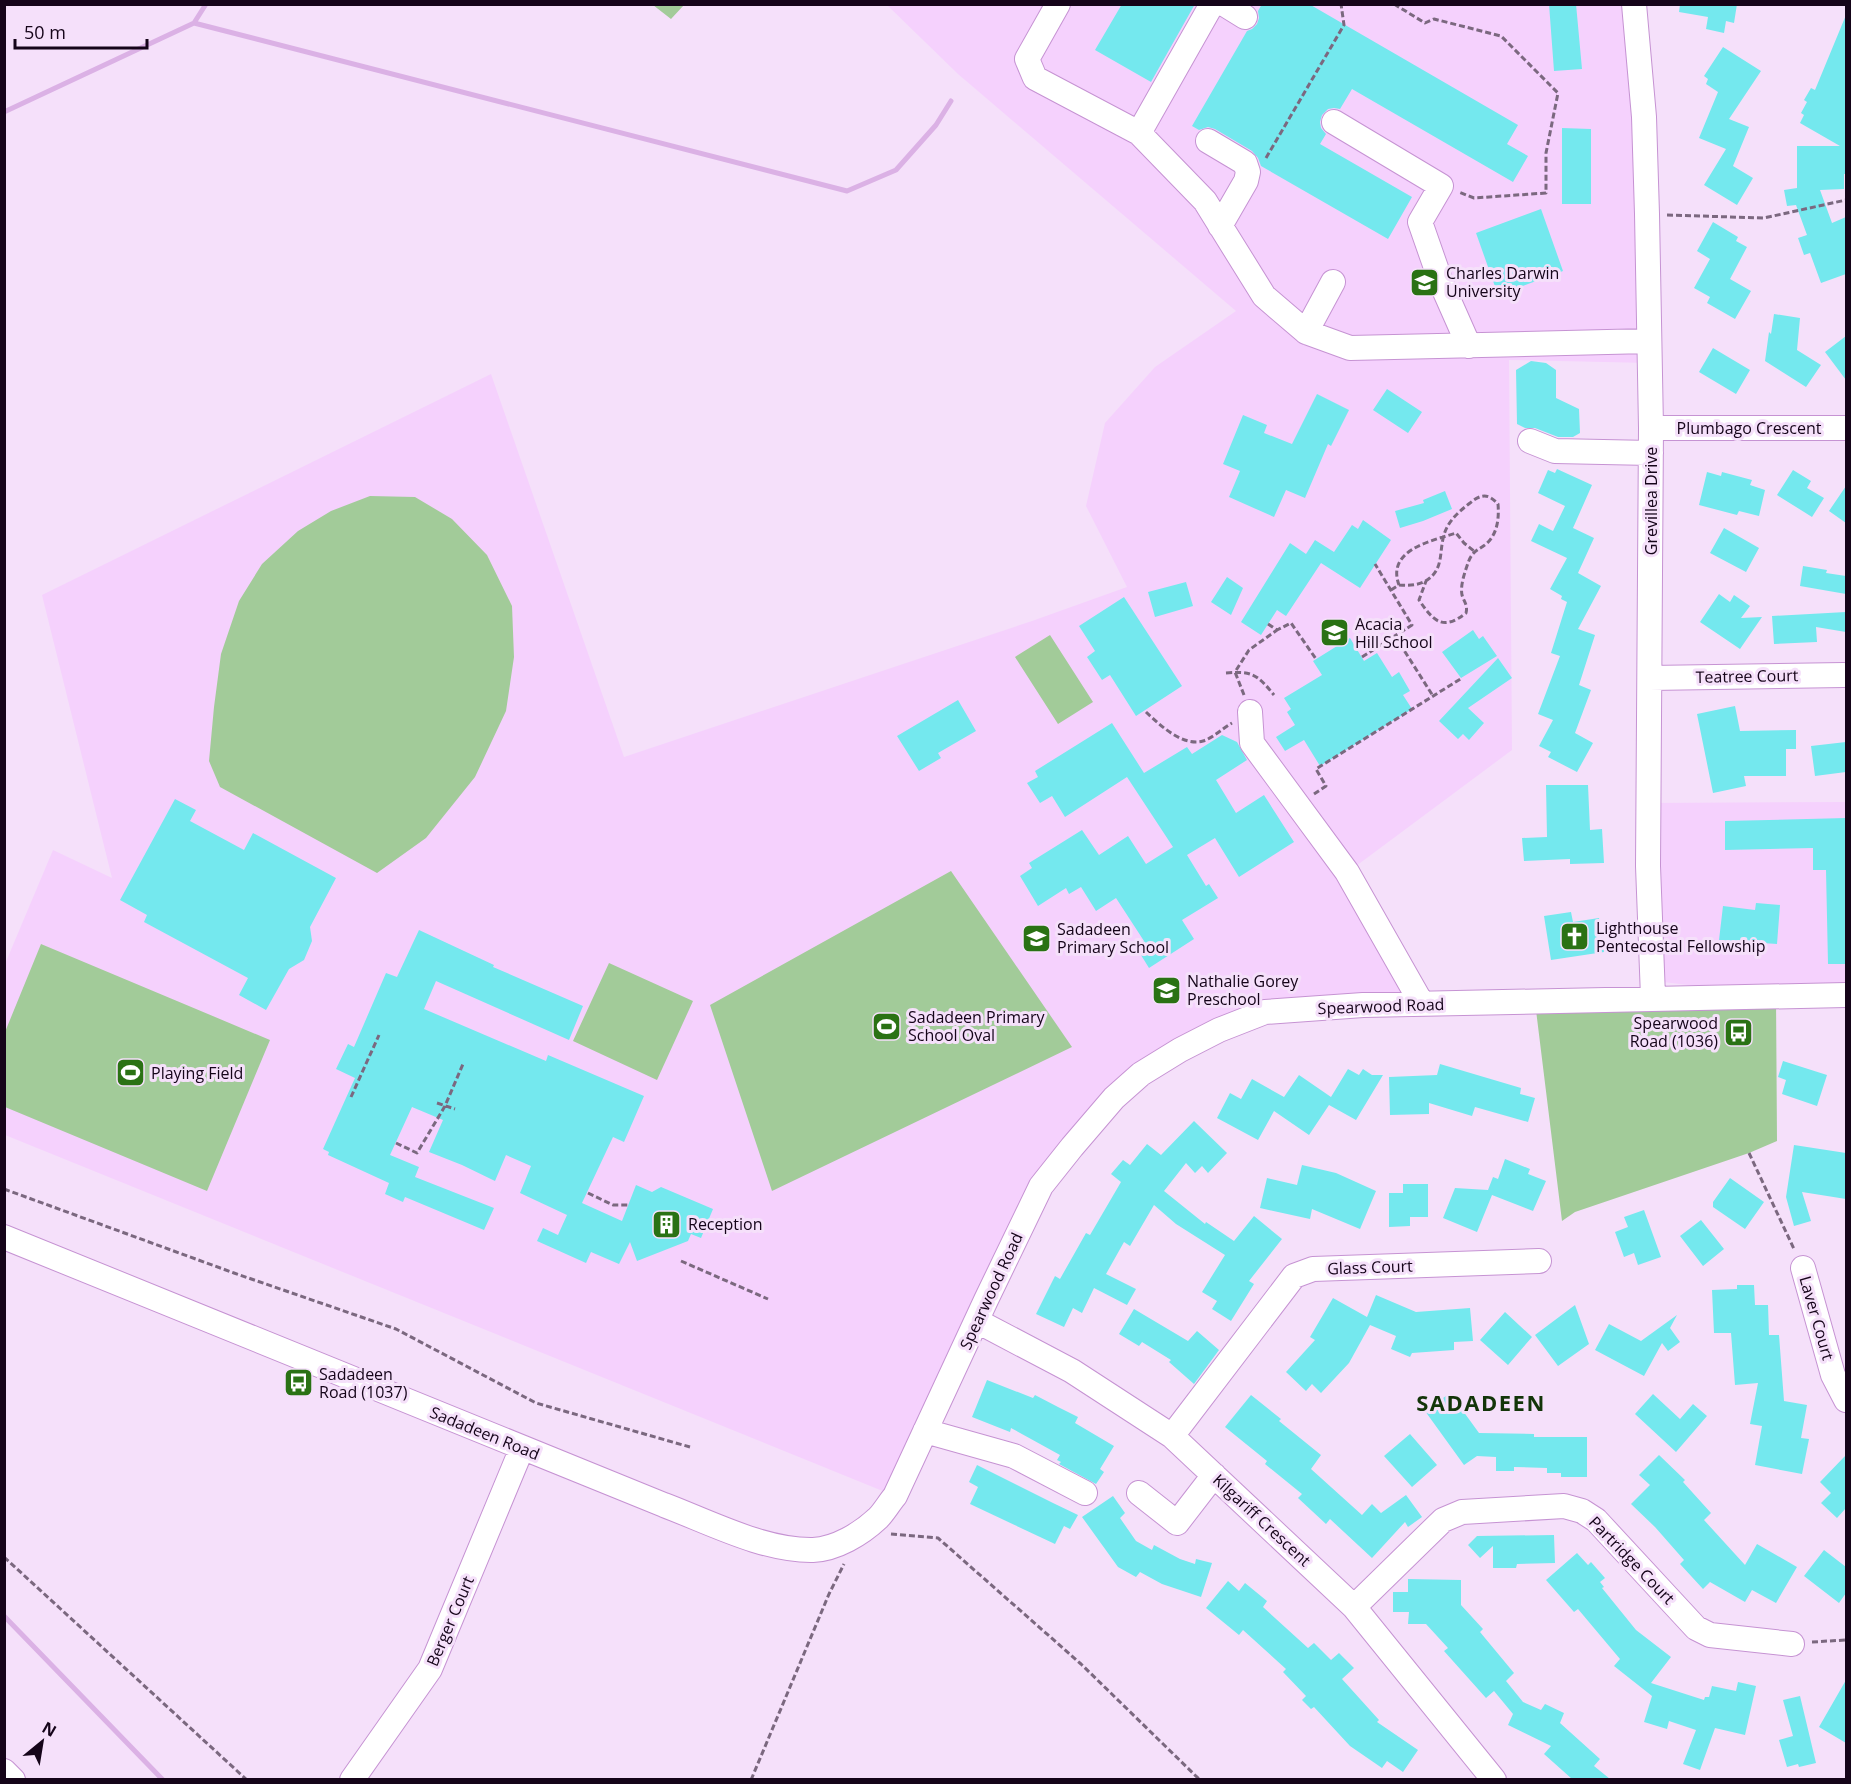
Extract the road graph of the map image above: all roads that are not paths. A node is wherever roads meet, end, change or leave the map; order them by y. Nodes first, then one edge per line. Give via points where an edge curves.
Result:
1 (1058, 4) edge
2 (1212, 4) edge
3 (1224, 4) edge
4 (1634, 4) edge
5 (1245, 16) dead end
6 (1334, 122) dead end
7 (1139, 133) junction
8 (1208, 141) dead end
9 (1220, 226) junction
10 (1333, 282) dead end
11 (1306, 332) junction
12 (1649, 341) junction
13 (1469, 346) junction
14 (1652, 428) junction
15 (1846, 428) edge
16 (1530, 441) dead end
17 (1651, 453) junction
18 (1844, 675) dead end
19 (1650, 678) junction
20 (1250, 712) road end
21 (1846, 995) edge
22 (1653, 998) junction
23 (1422, 1004) junction
24 (4, 1237) edge
25 (1539, 1261) dead end
26 (1803, 1268) road end
27 (977, 1321) junction
28 (1846, 1400) edge
29 (925, 1431) junction
30 (1172, 1436) junction
31 (522, 1448) junction
32 (1214, 1476) junction
33 (1085, 1493) dead end
34 (1139, 1493) dead end
35 (841, 1554) joint
36 (1354, 1607) junction
37 (1792, 1644) road end
38 (4, 1771) edge
39 (14, 1779) edge
40 (352, 1779) edge
41 (1494, 1779) edge

1 - 7 street via 1027,59 1035,78
2 - 7 street
3 - 5 street
4 - 12 street, Grevillea Drive via 1644,117
6 - 13 street via 1441,186 1420,222
7 - 9 street via 1205,201
8 - 9 street via 1245,163 1248,172
9 - 11 street via 1264,296
10 - 11 street
11 - 13 street via 1350,348
12 - 13 street
12 - 14 street, Grevillea Drive
14 - 15 street, Plumbago Crescent
14 - 17 street, Grevillea Drive
16 - 17 street via 1555,451
17 - 19 street, Grevillea Drive
18 - 19 street, Teatree Court
19 - 22 street, Grevillea Drive via 1648,866
20 - 23 street via 1252,743 1347,872
21 - 22 street, Spearwood Road
22 - 23 street, Spearwood Road
23 - 27 street, Spearwood Road via 1264,1012 1209,1035 1141,1074 1114,1098 1041,1186
24 - 31 street, Sadadeen Road
25 - 30 street, Glass Court via 1313,1269 1294,1276
26 - 28 street, Laver Court via 1833,1375
27 - 29 street, Spearwood Road
27 - 30 street, Kilgariff Crescent via 1072,1371
29 - 33 street via 1014,1456
29 - 35 street, Spearwood Road via 895,1496
30 - 32 street, Kilgariff Crescent
31 - 35 street, Sadadeen Road via 749,1538 785,1548
31 - 40 street, Berger Court via 430,1670
32 - 34 street via 1177,1523
32 - 36 street, Kilgariff Crescent
36 - 37 street, Partridge Court via 1443,1520 1462,1512 1564,1506 1596,1520 1696,1628 1710,1635
36 - 41 street, Kilgariff Crescent
38 - 39 street

